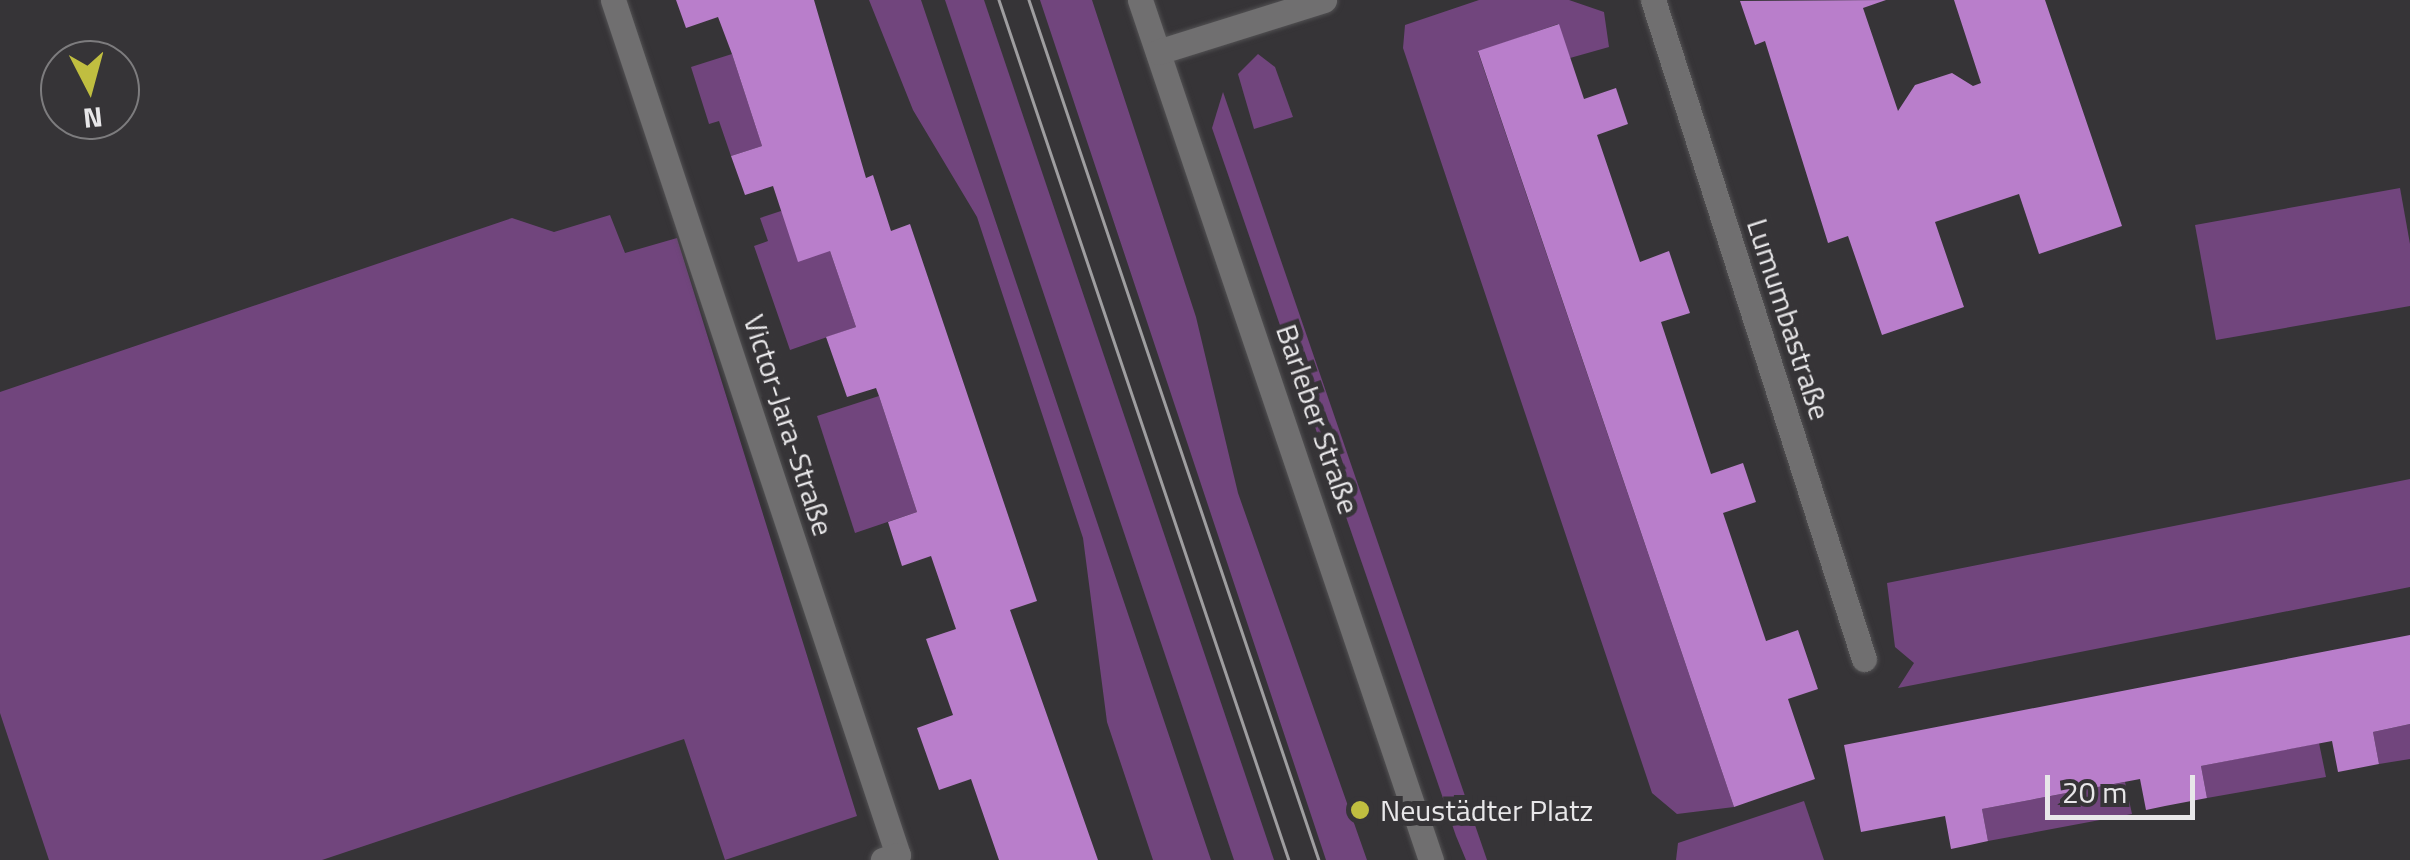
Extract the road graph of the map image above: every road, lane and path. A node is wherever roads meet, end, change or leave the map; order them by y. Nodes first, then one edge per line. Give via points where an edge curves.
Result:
1 (613, 0) edge
2 (1140, 0) edge
3 (1324, 0) edge
4 (1652, 0) edge
5 (1158, 52) junction
6 (1864, 659) dead end
7 (883, 860) edge
8 (1432, 860) edge

1 - 7 street, Victor-Jara-Straße via 898,855
2 - 5 street, Barleber Straße
3 - 5 street
4 - 6 street, Lumumbastraße
5 - 8 street, Barleber Straße

